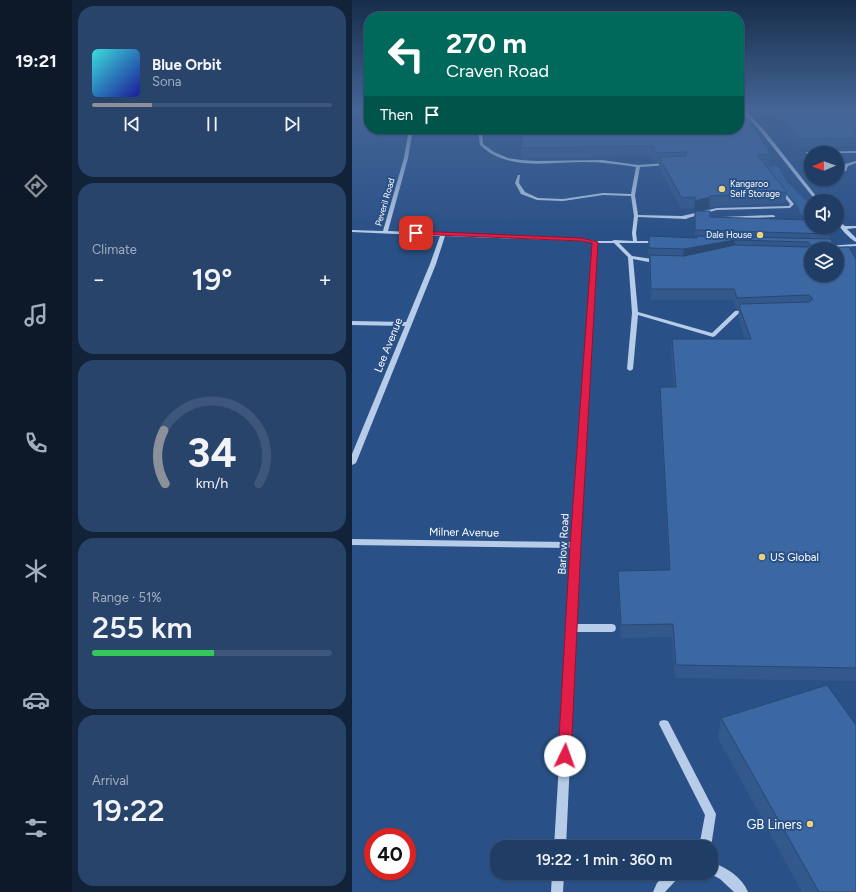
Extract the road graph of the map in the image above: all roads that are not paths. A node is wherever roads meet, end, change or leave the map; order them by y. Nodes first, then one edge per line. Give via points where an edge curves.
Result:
1 (407, 151) edge
2 (488, 151) edge
3 (777, 151) edge
4 (844, 152) edge
5 (856, 152) edge
6 (856, 162) edge
7 (673, 164) edge
8 (638, 166) junction
9 (845, 170) dead end
10 (519, 176) dead end
11 (777, 186) edge
12 (812, 194) edge
13 (633, 195) junction
14 (636, 216) junction
15 (773, 216) dead end
16 (682, 218) junction
17 (719, 218) edge
18 (704, 219) edge
19 (856, 227) edge
20 (844, 228) edge
21 (844, 229) edge
22 (352, 231) edge
23 (385, 232) junction
24 (443, 234) junction
25 (614, 241) junction
26 (635, 241) junction
27 (856, 241) edge
28 (595, 242) junction
29 (666, 242) edge
30 (856, 245) edge
31 (844, 246) edge
32 (630, 257) junction
33 (664, 262) edge
34 (753, 312) edge
35 (635, 313) junction
36 (352, 323) edge
37 (409, 324) junction
38 (630, 369) dead end
39 (352, 464) edge
40 (352, 542) edge
41 (576, 545) junction
42 (571, 628) junction
43 (612, 628) dead end
44 (664, 724) dead end
45 (560, 840) edge
46 (706, 840) edge
47 (718, 871) edge
48 (558, 880) edge
49 (667, 880) edge
50 (557, 892) edge
51 (659, 892) edge
52 (742, 892) edge

1 - 23 street, Peveril Road
2 - 8 street via 519,162 597,160
3 - 12 street
4 - 5 street
6 - 9 street via 846,165
7 - 8 street
8 - 13 street
10 - 13 street via 517,184 523,193 537,199 563,200 603,194
11 - 16 street via 792,204 790,207 717,209
13 - 14 street
14 - 16 street
14 - 26 street
15 - 17 street
16 - 18 street
19 - 20 street
21 - 27 street
22 - 23 street
23 - 24 street
24 - 28 street
24 - 37 street, Lee Avenue
25 - 26 street
25 - 28 street
25 - 32 street
26 - 29 street
28 - 41 street, Barlow Road
30 - 31 street
32 - 33 street
32 - 35 street
34 - 35 street via 737,312 713,335
35 - 38 street
36 - 37 street
37 - 39 street, Lee Avenue
40 - 41 street, Milner Avenue
41 - 42 street, Barlow Road
42 - 43 street
42 - 45 street, Barlow Road
44 - 46 street via 711,814
47 - 52 street via 732,879
48 - 50 street
49 - 51 street

